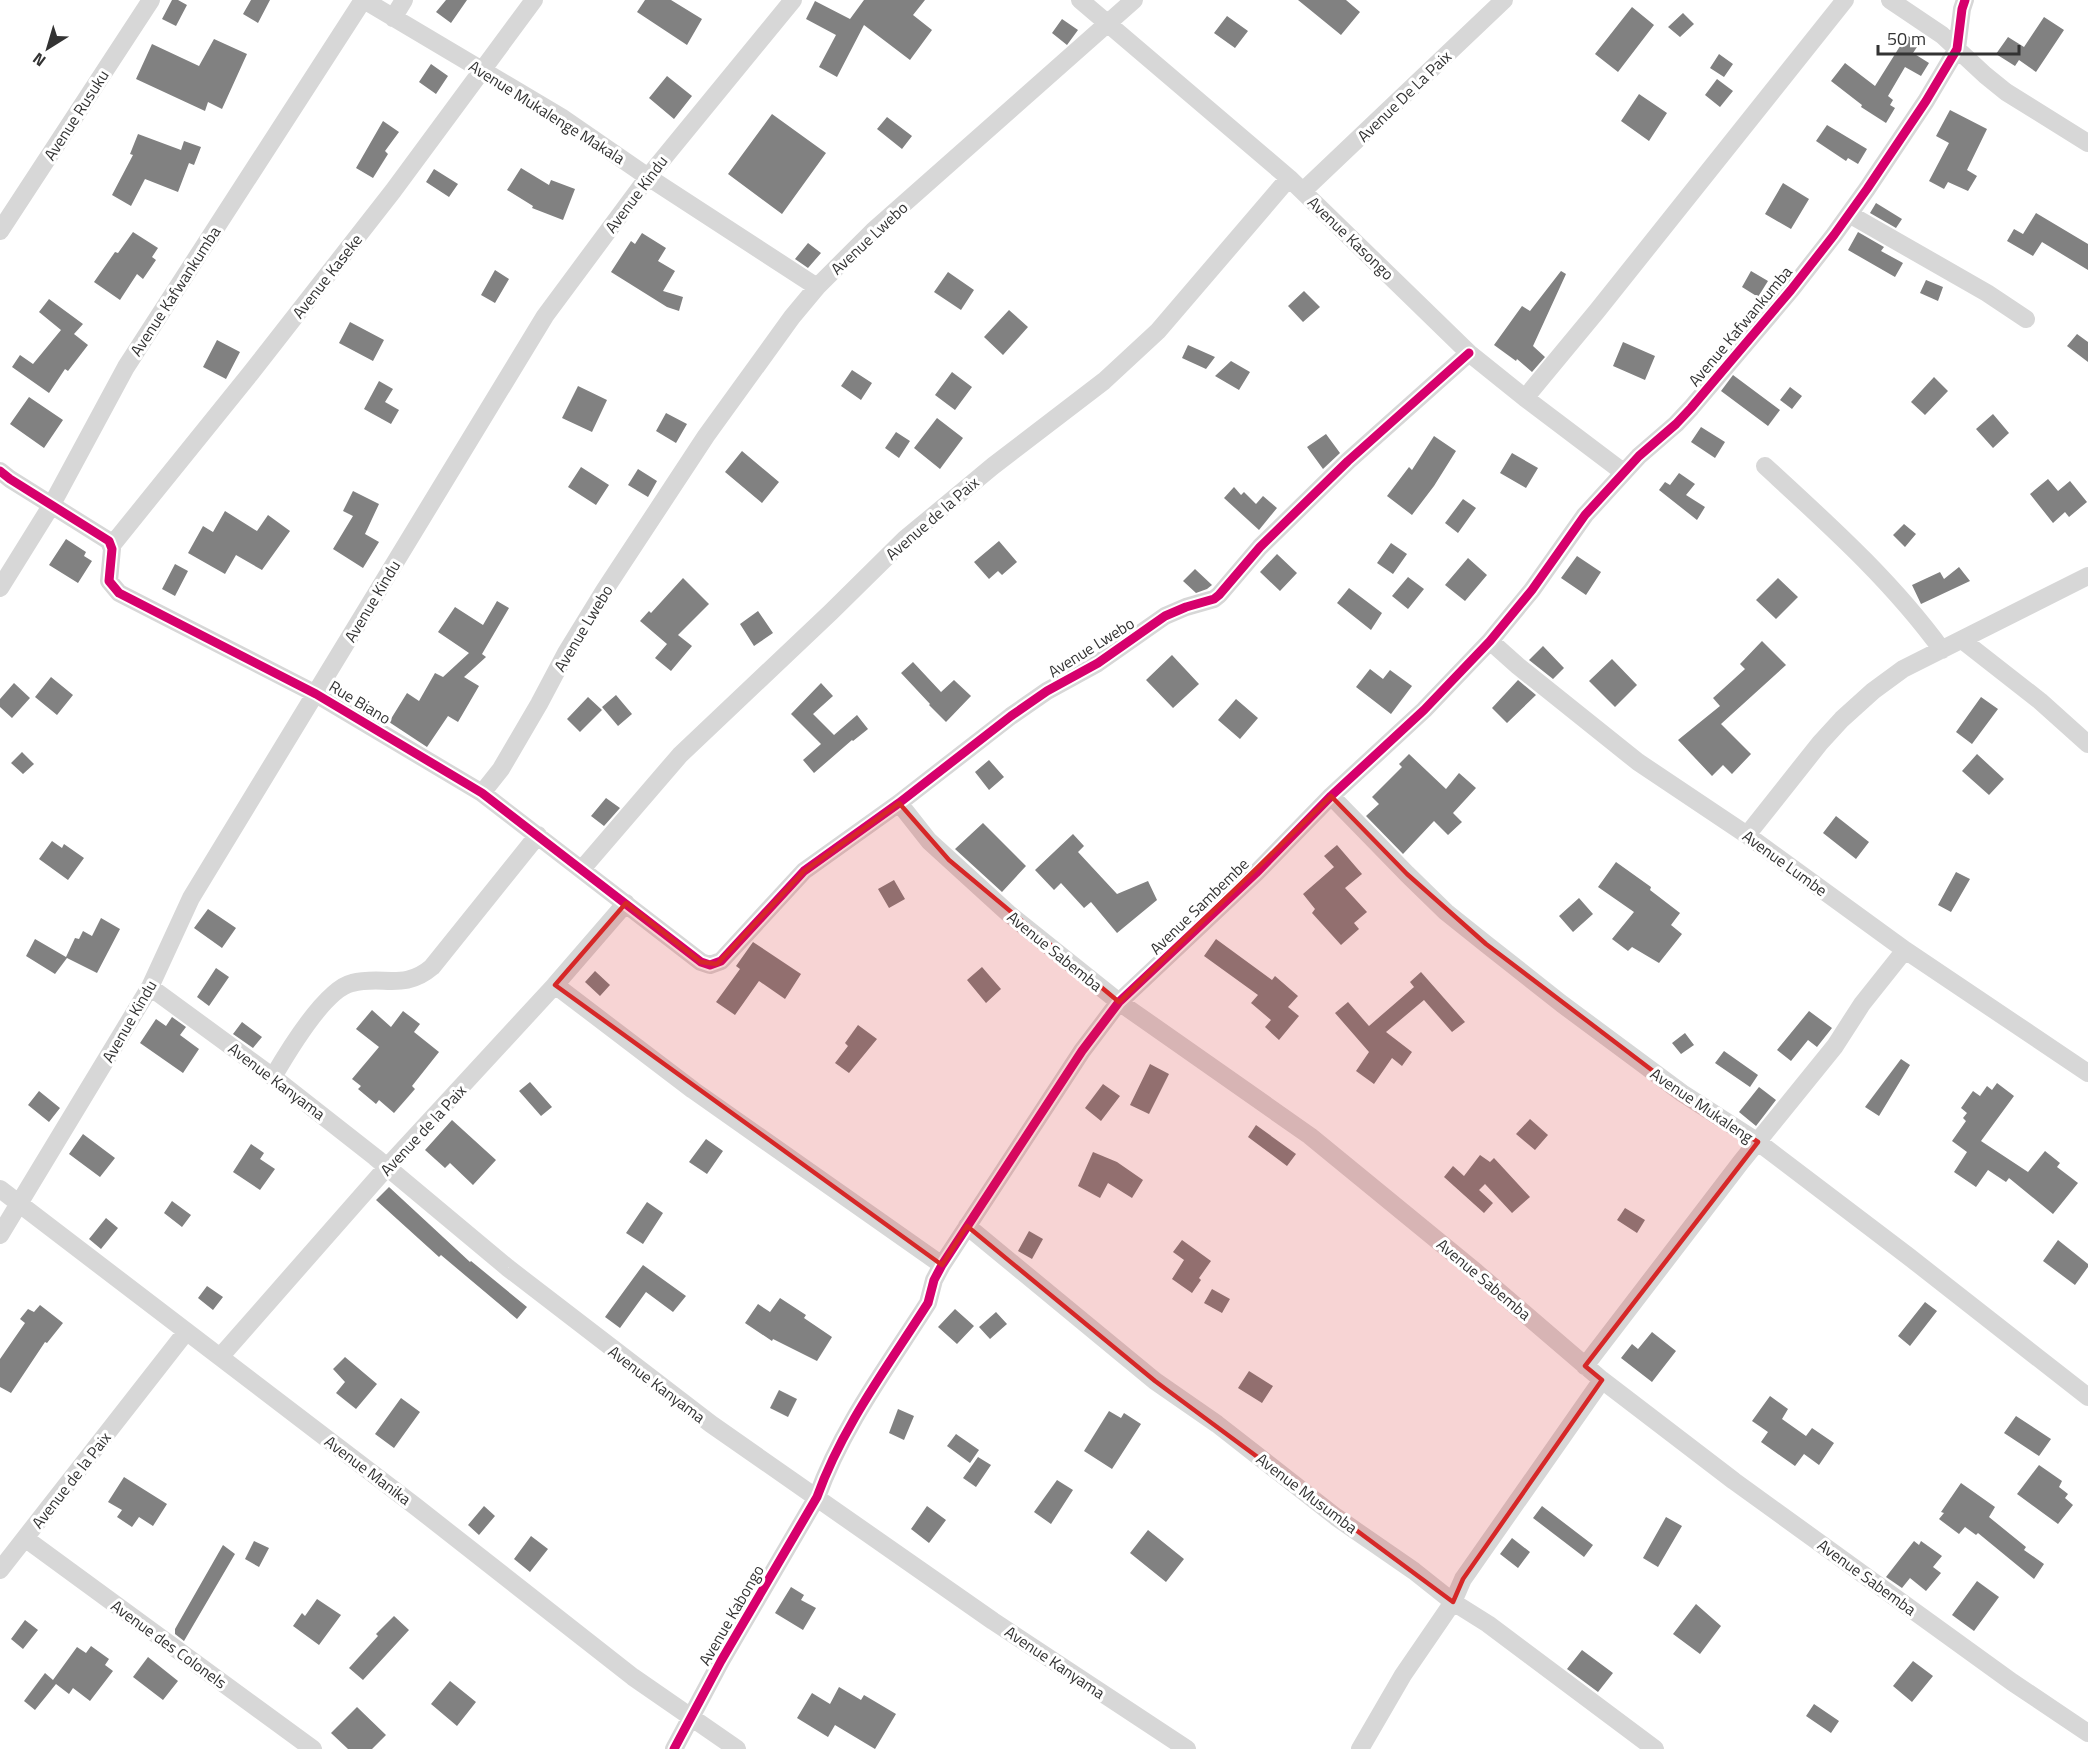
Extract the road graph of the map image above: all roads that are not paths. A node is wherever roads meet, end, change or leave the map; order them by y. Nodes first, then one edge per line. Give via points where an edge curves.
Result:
1 (151, 0) edge
2 (363, 0) edge
3 (404, 0) edge
4 (534, 0) edge
5 (793, 0) edge
6 (1080, 0) edge
7 (1134, 0) edge
8 (1504, 0) edge
9 (1845, 0) edge
10 (1890, 0) edge
11 (1965, 0) edge
12 (393, 18) junction
13 (1109, 24) junction
14 (1957, 49) junction
15 (482, 69) junction
16 (2088, 142) edge
17 (648, 177) junction
18 (1289, 178) junction
19 (1303, 191) junction
20 (1849, 214) junction
21 (0, 231) edge
22 (817, 287) junction
23 (2026, 319) dead end
24 (1469, 353) junction
25 (1526, 399) junction
26 (1765, 466) dead end
27 (0, 471) edge
28 (1623, 472) junction
29 (51, 506) junction
30 (112, 545) junction
31 (2088, 576) edge
32 (0, 588) edge
33 (1962, 640) junction
34 (1490, 641) junction
35 (1942, 650) junction
36 (316, 694) junction
37 (2088, 744) edge
38 (482, 794) junction
39 (1331, 796) junction
40 (899, 803) junction
41 (538, 835) junction
42 (1747, 835) junction
43 (582, 868) junction
44 (626, 903) junction
45 (1905, 950) junction
46 (722, 961) joint
47 (555, 985) junction
48 (150, 987) junction
49 (1119, 1002) junction
50 (2088, 1073) edge
51 (273, 1077) junction
52 (1758, 1142) junction
53 (387, 1167) junction
54 (0, 1189) edge
55 (20, 1204) junction
56 (967, 1226) junction
57 (0, 1234) edge
58 (942, 1265) junction
59 (186, 1332) junction
60 (220, 1358) junction
61 (1585, 1366) junction
62 (1602, 1380) junction
63 (2088, 1397) edge
64 (817, 1497) junction
65 (26, 1539) junction
66 (0, 1570) edge
67 (1453, 1602) junction
68 (692, 1718) junction
69 (2088, 1733) edge
70 (313, 1749) edge
71 (674, 1749) edge
72 (737, 1749) edge
73 (1187, 1749) edge
74 (1360, 1749) edge
75 (1655, 1749) edge

1 - 21 street, Avenue Rusuku
2 - 12 street, Avenue Mukalenge Makala
2 - 29 street, Avenue Kafwankumba via 126,367
3 - 12 street
4 - 15 street, Avenue Kaseke
5 - 17 street, Avenue Kindu
6 - 13 street, Avenue Kasongo
7 - 13 street, Avenue Lwebo
8 - 19 street, Avenue De La Paix
9 - 25 street
10 - 14 street via 1923,20
11 - 14 street, Avenue Kafwankumba
12 - 15 street, Avenue Mukalenge Makala
13 - 18 street, Avenue Kasongo
13 - 22 street, Avenue Lwebo via 873,231
14 - 16 street via 2006,92
14 - 20 street, Avenue Kafwankumba
15 - 17 street, Avenue Mukalenge Makala
15 - 30 street, Avenue Kaseke via 393,191
17 - 22 street, Avenue Mukalenge Makala
17 - 36 street, Avenue Kindu via 545,316
18 - 19 street, Avenue Kasongo
18 - 43 street, Avenue de la Paix via 1158,332 1104,381 904,538 824,620 673,762
19 - 24 street, Avenue Kasongo
20 - 23 street
20 - 28 street, Avenue Kafwankumba via 1791,290 1691,408
22 - 38 street, Avenue Lwebo via 706,436 570,645 511,751
24 - 25 street, Avenue Kasongo
24 - 40 street, Avenue Lwebo via 1348,460 1214,599 1165,616 1098,663 1047,691
25 - 28 street, Avenue Kasongo
26 - 35 street via 1863,558 1917,616
27 - 29 street
28 - 34 street, Avenue Kafwankumba via 1576,526 1532,590
29 - 30 street
29 - 32 street, Avenue Kafwankumba
30 - 36 street, Rue Biano via 109,581 119,593
31 - 33 street
33 - 35 street
33 - 37 street
34 - 39 street, Avenue Sambembe via 1424,710
34 - 42 street, Avenue Lumbe via 1638,762
35 - 42 street via 1903,669 1842,719
36 - 38 street, Rue Biano
36 - 48 street, Avenue Kindu via 191,898
38 - 41 street, Rue Biano
39 - 49 street, Avenue Sambembe
39 - 52 street, Avenue Mukaleng via 1446,912 1478,938 1682,1094
40 - 46 street, Avenue Lwebo via 804,872
40 - 49 street, Avenue Sabemba via 929,841 974,883
41 - 43 street, Rue Biano
41 - 51 street via 432,967 407,980 352,982 337,990 286,1054
42 - 45 street, Avenue Lumbe
43 - 44 street, Rue Biano
44 - 46 street, Rue Biano via 701,962 710,965
44 - 47 street, Avenue de la Paix
45 - 50 street, Avenue Lumbe
45 - 52 street
47 - 53 street, Avenue de la Paix
47 - 58 street via 693,1090
48 - 51 street, Avenue Kanyama
48 - 55 street, Avenue Kindu
49 - 56 street, Avenue Sambembe via 1082,1051
49 - 61 street, Avenue Sabemba via 1310,1136
51 - 53 street, Avenue Kanyama
52 - 61 street
52 - 63 street, Avenue Mukaleng
53 - 60 street, Avenue de la Paix
53 - 64 street, Avenue Kanyama via 578,1324 711,1424
54 - 55 street, Avenue Manika
55 - 57 street, Avenue Kindu
55 - 59 street, Avenue Manika
56 - 58 street, Avenue Sambembe
56 - 67 street, Avenue Musumba via 1155,1381
58 - 64 street, Avenue Kabongo via 928,1303 848,1428
59 - 60 street, Avenue Manika
59 - 65 street, Avenue de la Paix
60 - 68 street, Avenue Manika via 633,1677
61 - 62 street, Avenue Sabemba
62 - 67 street via 1463,1579
62 - 69 street, Avenue Sabemba via 1734,1481
64 - 68 street, Avenue Kabongo
64 - 73 street, Avenue Kanyama via 993,1621
65 - 66 street, Avenue de la Paix
65 - 70 street, Avenue des Colonels
67 - 74 street via 1403,1675
67 - 75 street, Avenue Musumba
68 - 71 street, Avenue Kabongo
68 - 72 street, Avenue Manika

